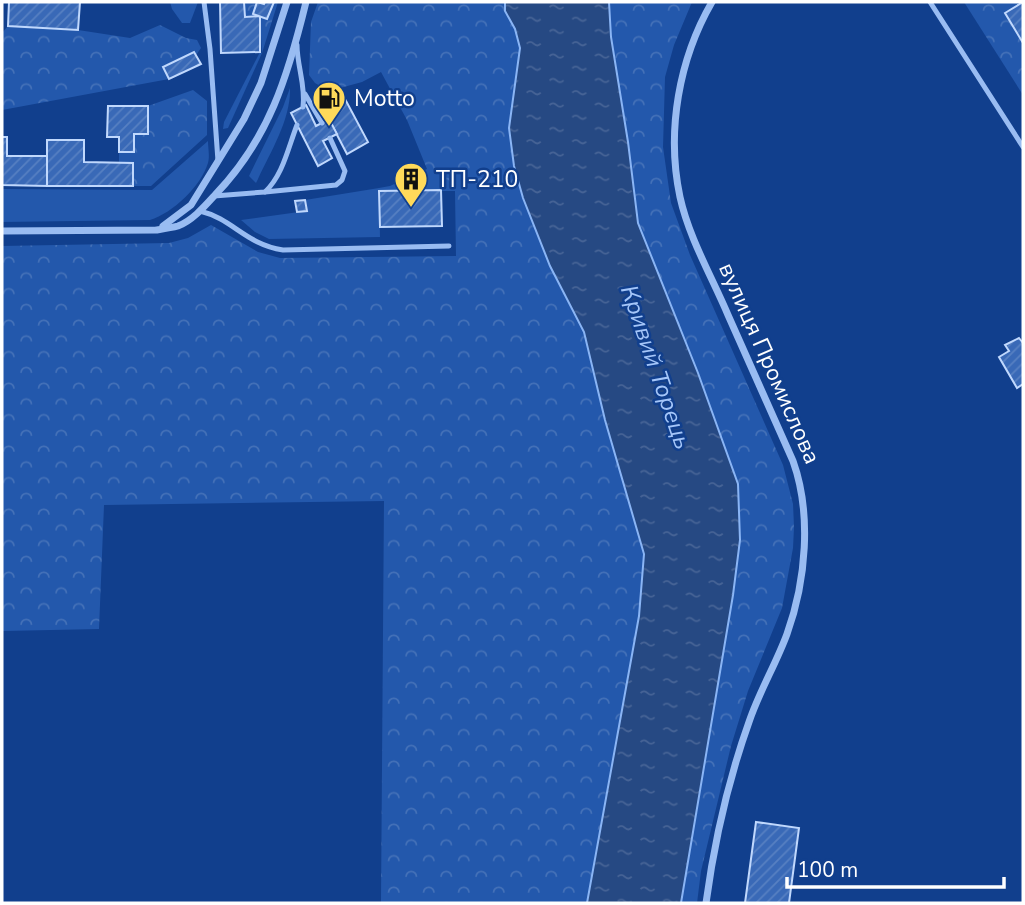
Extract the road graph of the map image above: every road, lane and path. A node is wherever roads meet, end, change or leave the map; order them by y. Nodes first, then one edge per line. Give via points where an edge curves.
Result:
1 (204, 2) edge
2 (287, 2) edge
3 (306, 2) edge
4 (712, 2) edge
5 (930, 2) edge
6 (297, 38) junction
7 (305, 94) junction
8 (303, 107) dead end
9 (322, 122) dead end
10 (297, 125) dead end
11 (330, 138) dead end
12 (1023, 147) edge
13 (218, 161) junction
14 (265, 192) junction
15 (214, 196) junction
16 (200, 211) junction
17 (156, 230) junction
18 (2, 231) edge
19 (449, 246) dead end
20 (706, 903) edge

1 - 13 lane
2 - 13 street via 261,83
3 - 6 street
4 - 20 street, вулиця Промислова via 690,47 680,85 676,146 680,198 793,461 804,505 804,527 793,611 740,751
5 - 12 lane
6 - 7 lane
6 - 15 street via 282,90 263,131
7 - 8 lane
7 - 9 lane
10 - 14 lane via 280,172
11 - 14 lane via 345,171 335,186
13 - 17 street via 191,205
14 - 15 lane
15 - 16 street
16 - 17 street via 179,226
16 - 19 lane via 220,218 250,240 283,250
17 - 18 street

